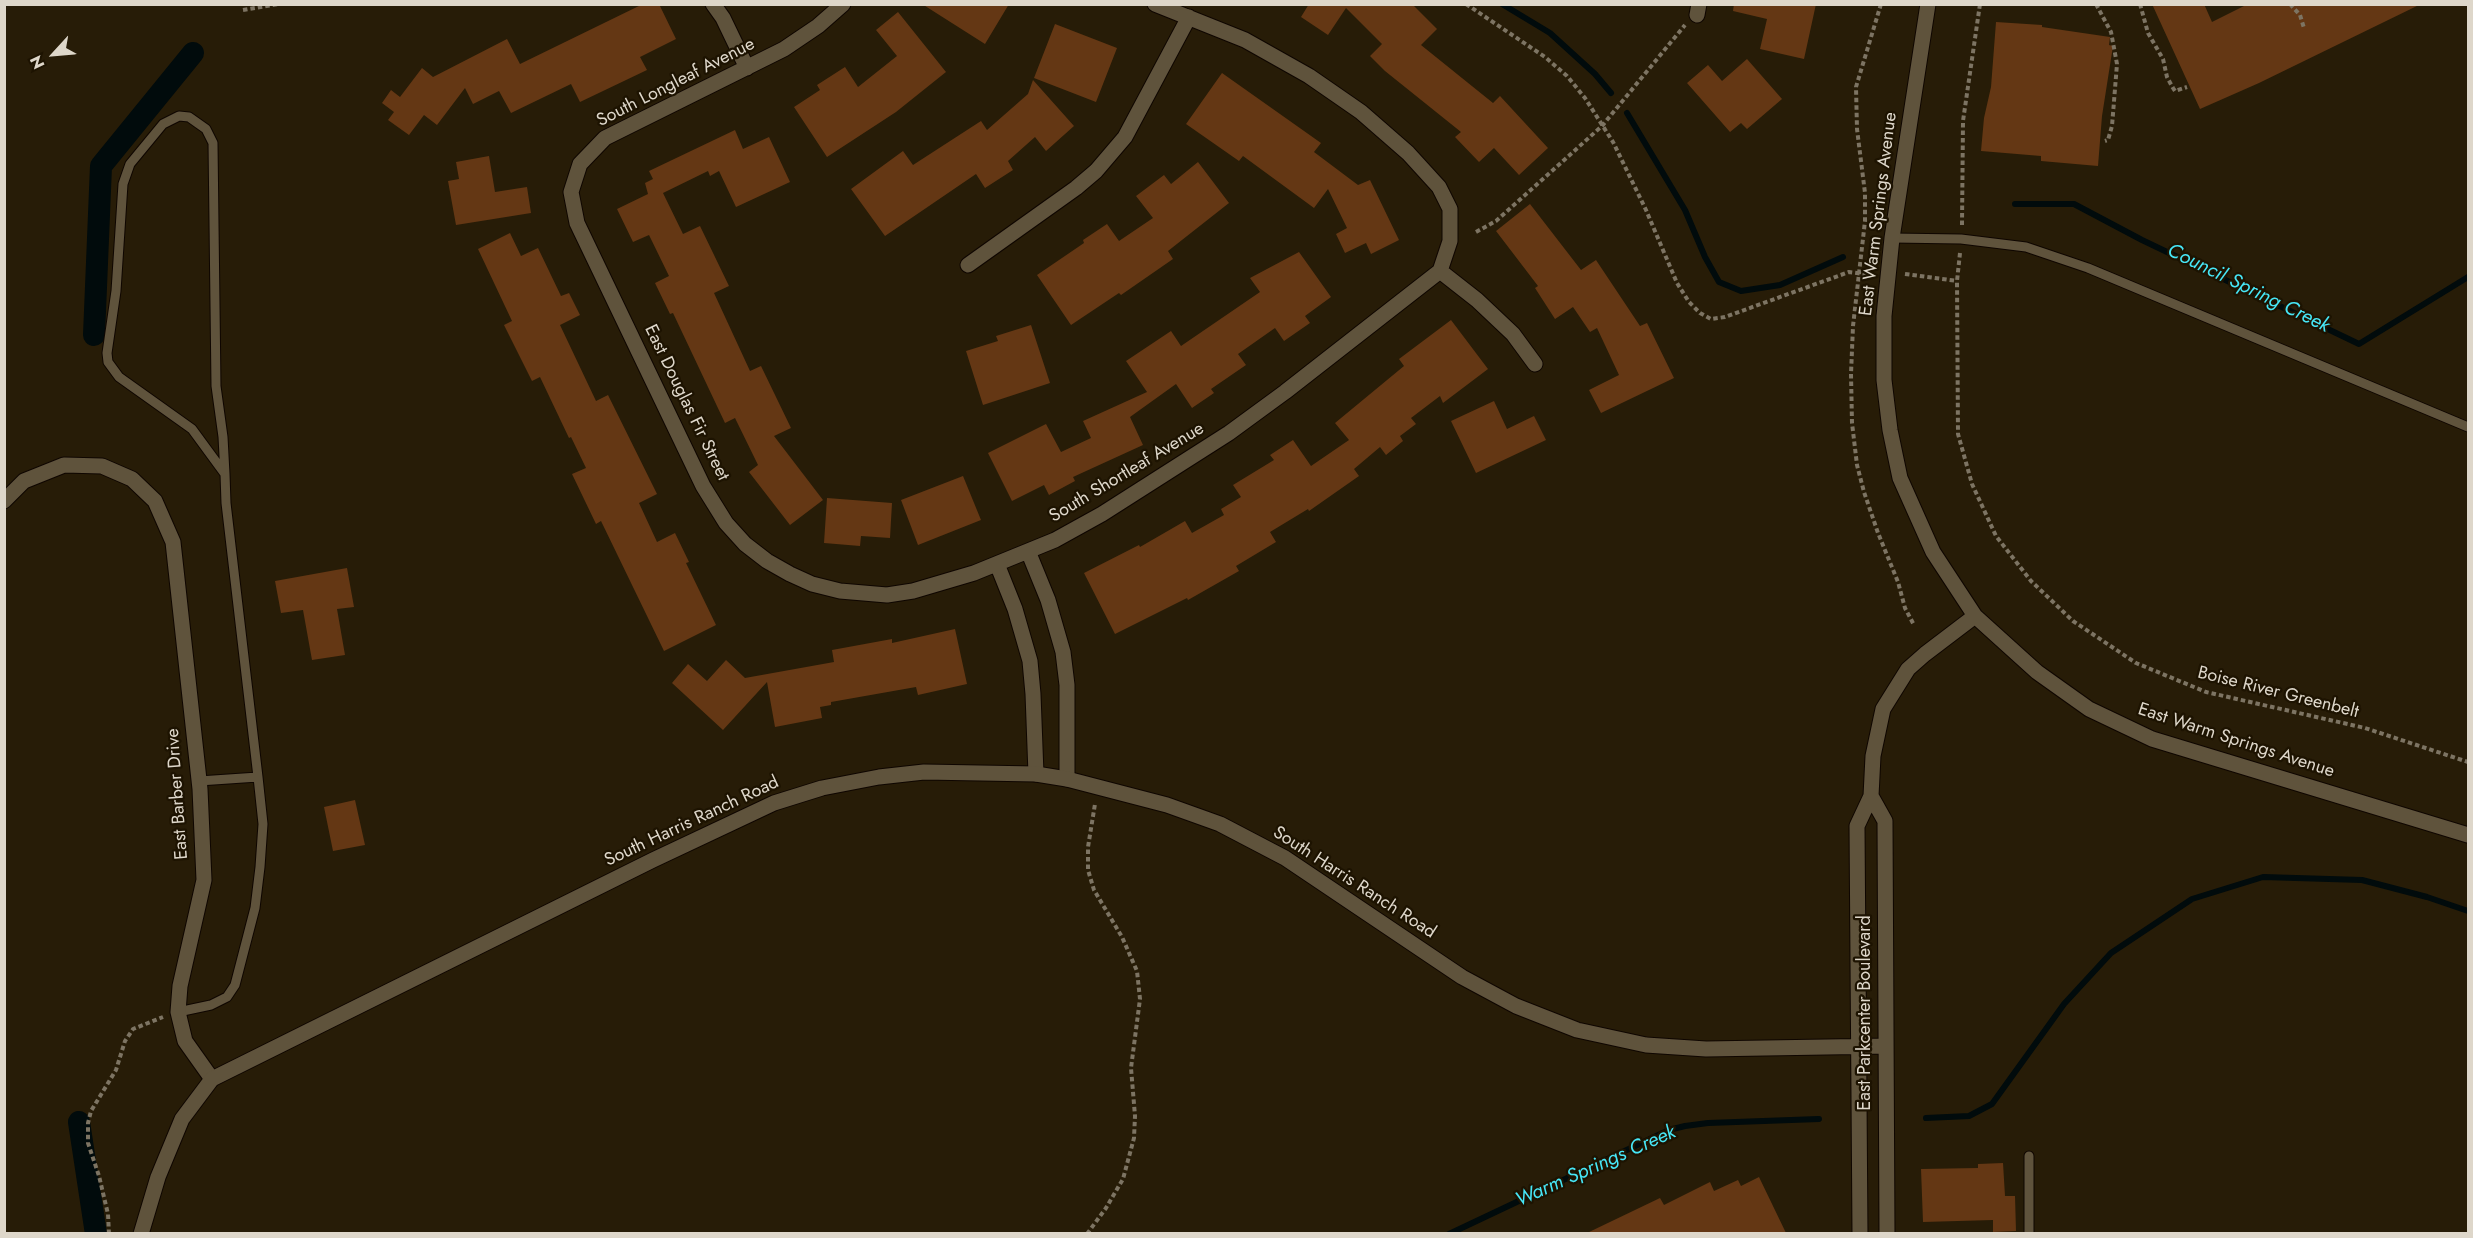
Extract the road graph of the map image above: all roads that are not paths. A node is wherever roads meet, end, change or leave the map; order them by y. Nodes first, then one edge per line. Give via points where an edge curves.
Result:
1 (713, 4) edge
2 (843, 4) edge
3 (1155, 4) edge
4 (1928, 4) edge
5 (1189, 17) junction
6 (747, 68) junction
7 (578, 223) joint
8 (1892, 238) junction
9 (968, 265) dead end
10 (1440, 271) junction
11 (1534, 364) dead end
12 (2469, 427) edge
13 (225, 474) junction
14 (4, 501) edge
15 (1028, 552) junction
16 (997, 564) junction
17 (790, 574) joint
18 (1975, 616) junction
19 (1036, 774) junction
20 (258, 777) junction
21 (1067, 779) junction
22 (199, 781) junction
23 (1871, 796) junction
24 (2469, 835) edge
25 (178, 1012) junction
26 (1860, 1046) junction
27 (1886, 1046) junction
28 (212, 1079) junction
29 (2029, 1156) dead end
30 (141, 1233) edge
31 (1860, 1233) edge
32 (1887, 1233) edge
33 (2029, 1233) edge

1 - 6 street
2 - 6 street, South Longleaf Avenue via 784,49
3 - 5 street
4 - 8 street, East Warm Springs Avenue
5 - 9 street via 1125,137 1096,171
5 - 10 street via 1245,40 1309,76 1408,153 1439,187 1450,209 1450,240
6 - 7 street, South Longleaf Avenue via 605,138 580,164 571,192
7 - 17 street, East Douglas Fir Street via 703,486 726,523 745,544
8 - 12 lane via 1961,239 2026,247 2088,268
8 - 18 street, East Warm Springs Avenue via 1884,316 1884,380 1900,478 1933,552
10 - 11 street via 1513,334
10 - 15 street, South Shortleaf Avenue via 1228,433 1102,514
13 - 13 lane via 192,429 120,377 108,362 123,184 130,164 163,124 179,116 189,117 206,129 213,143 215,352
13 - 20 lane
14 - 22 street, East Barber Drive via 24,481 64,465 102,466 132,479 155,501 173,542
15 - 16 street, South Shortleaf Avenue
15 - 21 street via 1048,600 1063,652
16 - 17 street, South Shortleaf Avenue via 913,591 887,595 840,591
16 - 19 street via 1030,661
18 - 23 street, East Parkcenter Boulevard via 1908,669 1883,709 1873,756
18 - 24 street, East Warm Springs Avenue via 2037,672 2089,710 2152,739
19 - 21 street, South Harris Ranch Road
19 - 28 street, South Harris Ranch Road via 924,772 822,788 774,802
20 - 22 lane
20 - 25 lane via 260,867 255,908 235,986 227,998
21 - 26 street, South Harris Ranch Road via 1167,805 1220,824 1285,858 1462,977 1516,1006 1577,1030 1646,1045 1706,1049
22 - 25 street, East Barber Drive via 204,880 180,986
23 - 26 street, East Parkcenter Boulevard via 1857,826
23 - 27 street, East Parkcenter Boulevard via 1885,821
25 - 28 street, East Barber Drive via 185,1041
26 - 27 street, South Harris Ranch Road
26 - 31 street, East Parkcenter Boulevard
27 - 32 street, East Parkcenter Boulevard
28 - 30 street via 182,1119
29 - 33 lane

